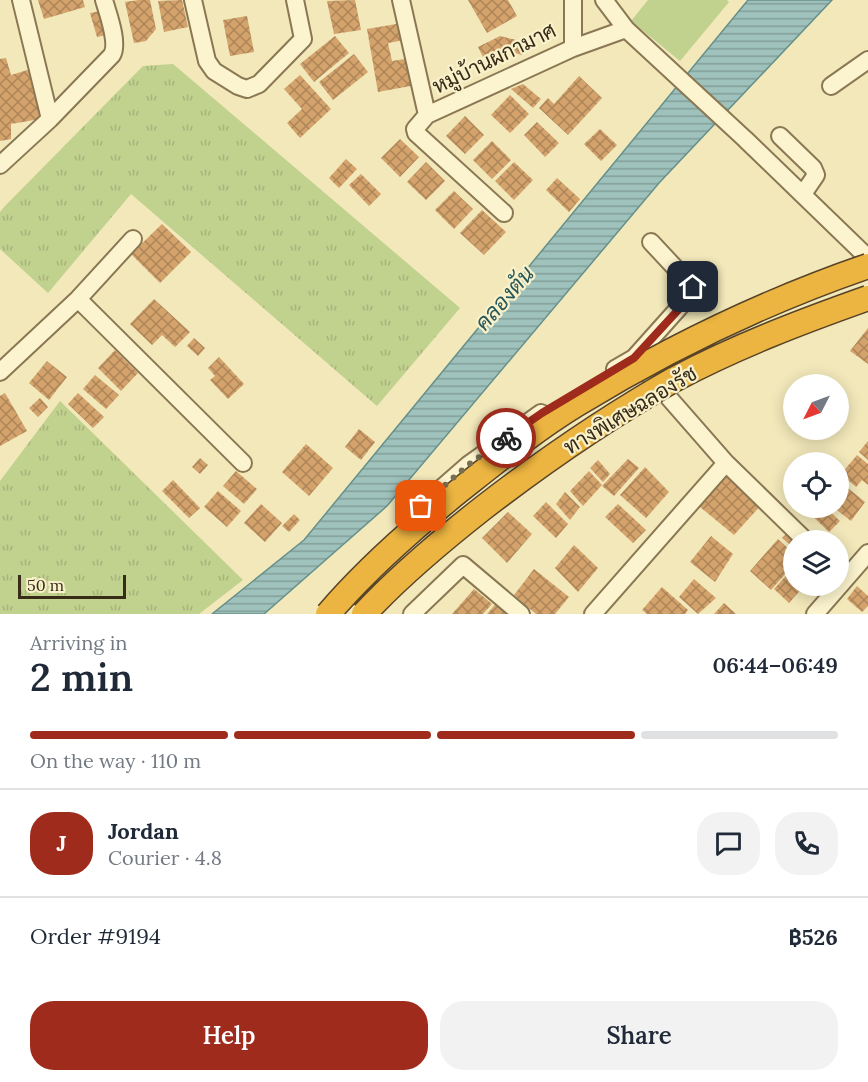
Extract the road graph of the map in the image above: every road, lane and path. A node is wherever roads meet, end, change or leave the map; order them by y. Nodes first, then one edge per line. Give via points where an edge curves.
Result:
1 (21, 0) edge
2 (104, 0) edge
3 (193, 0) edge
4 (295, 0) edge
5 (401, 0) edge
6 (573, 0) edge
7 (604, 0) edge
8 (626, 29) junction
9 (573, 48) junction
10 (868, 60) edge
11 (831, 86) dead end
12 (427, 115) junction
13 (50, 119) junction
14 (780, 136) dead end
15 (0, 165) edge
16 (802, 194) junction
17 (504, 213) dead end
18 (133, 239) dead end
19 (651, 242) dead end
20 (868, 258) edge
21 (868, 266) edge
22 (868, 297) edge
23 (78, 299) junction
24 (634, 358) junction
25 (0, 372) edge
26 (243, 463) dead end
27 (726, 463) junction
28 (405, 520) dead end
29 (795, 530) edge
30 (868, 553) edge
31 (849, 570) edge
32 (828, 596) edge
33 (328, 614) edge
34 (364, 614) edge
35 (412, 614) edge
36 (521, 614) edge
37 (593, 614) edge
38 (815, 614) edge

1 - 13 street
2 - 13 street via 115,50
3 - 4 street via 207,61 214,71 247,88 259,84 302,41
5 - 12 street, หมู่บ้านผกามาศ
6 - 9 street, หมู่บ้านผกามาศ
7 - 8 street
8 - 9 street
8 - 16 street
9 - 12 street, หมู่บ้านผกามาศ
10 - 11 street
12 - 17 street, หมู่บ้านผกามาศ via 416,133
13 - 15 street
14 - 16 street via 816,175
16 - 20 street
18 - 23 street
19 - 24 street via 693,287 693,292
21 - 33 highway, ทางพิเศษฉลองรัช, bridge via 728,322 576,404 508,451 426,517
22 - 34 highway, ทางพิเศษฉลองรัช, bridge via 737,349 676,379 594,428 442,540
23 - 25 street
23 - 26 street
24 - 27 street
24 - 28 street via 542,413 468,465
27 - 29 street
27 - 37 street
30 - 31 street
32 - 38 street
35 - 36 street via 463,565

